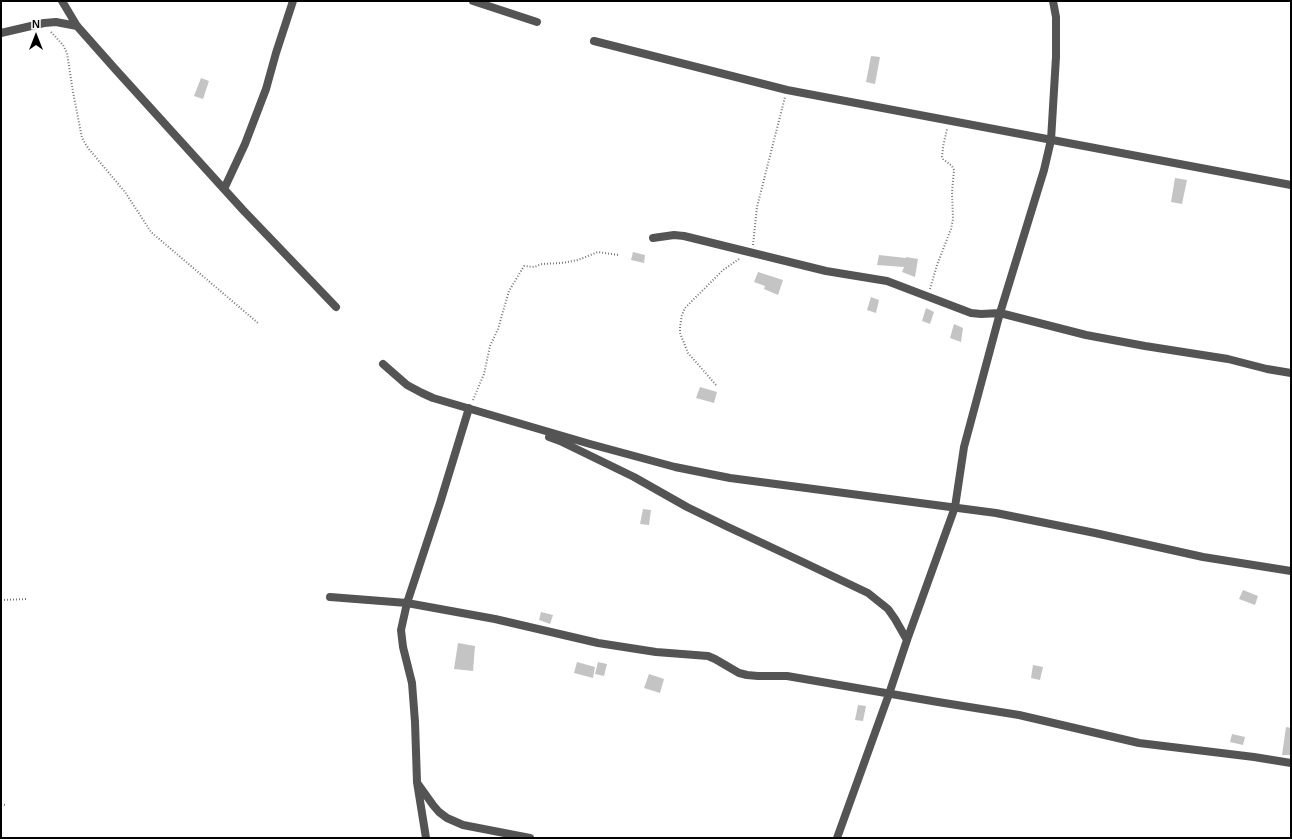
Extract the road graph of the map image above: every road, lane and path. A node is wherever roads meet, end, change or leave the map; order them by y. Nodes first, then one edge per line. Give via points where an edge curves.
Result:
1 (62, 1) edge
2 (293, 1) edge
3 (473, 1) edge
4 (1053, 1) edge
5 (537, 22) dead end
6 (44, 23) junction
7 (77, 26) junction
8 (1, 33) edge
9 (594, 41) dead end
10 (787, 90) junction
11 (952, 121) junction
12 (1051, 140) junction
13 (1291, 185) edge
14 (224, 189) junction
15 (653, 238) dead end
16 (750, 252) junction
17 (618, 255) dead end
18 (928, 296) junction
19 (336, 307) dead end
20 (1000, 313) junction
21 (258, 323) dead end
22 (383, 364) dead end
23 (1291, 373) edge
24 (716, 385) dead end
25 (469, 408) junction
26 (481, 411) junction
27 (955, 507) junction
28 (1291, 571) edge
29 (330, 596) dead end
30 (27, 599) dead end
31 (1, 600) edge
32 (407, 603) junction
33 (907, 640) junction
34 (889, 694) junction
35 (1291, 762) edge
36 (417, 782) junction
37 (1, 804) edge
38 (4, 805) dead end
39 (426, 838) edge
40 (530, 838) edge
41 (837, 838) edge

1 - 7 street
2 - 14 street via 266,89
3 - 5 street
4 - 12 street via 1056,17 1056,57
6 - 7 street via 56,22
6 - 8 street
6 - 21 path via 67,53 82,138 88,148 125,192 151,232
7 - 14 street
9 - 10 street
10 - 11 street
10 - 16 path via 757,207
11 - 12 street
11 - 18 path via 947,129 942,154 943,159 954,170 953,219
12 - 13 street
12 - 20 street via 1036,199
14 - 19 street
15 - 16 street via 684,236
16 - 18 street via 826,271 887,281
16 - 24 path via 723,270 682,315 680,333 688,354
17 - 25 path via 598,252 578,260 542,264 534,268 524,266 509,291 498,329 490,346 484,374
18 - 20 street via 971,313
20 - 23 street via 1086,335 1228,359
20 - 27 street via 964,447
22 - 25 street via 407,385 422,393
25 - 26 street
25 - 32 street
26 - 27 street via 668,465 730,478
26 - 33 street via 560,441 634,477 728,528 868,593 888,609
27 - 28 street via 996,512 1203,557
27 - 33 street
29 - 32 street
30 - 31 path
32 - 34 street via 489,618 598,643 656,652 708,656 739,673 748,675 787,676
32 - 36 street via 401,630 412,683
33 - 34 street
34 - 35 street via 1019,715 1139,743
34 - 41 street
36 - 39 street
36 - 40 street via 433,805 447,818 464,825
37 - 38 path

